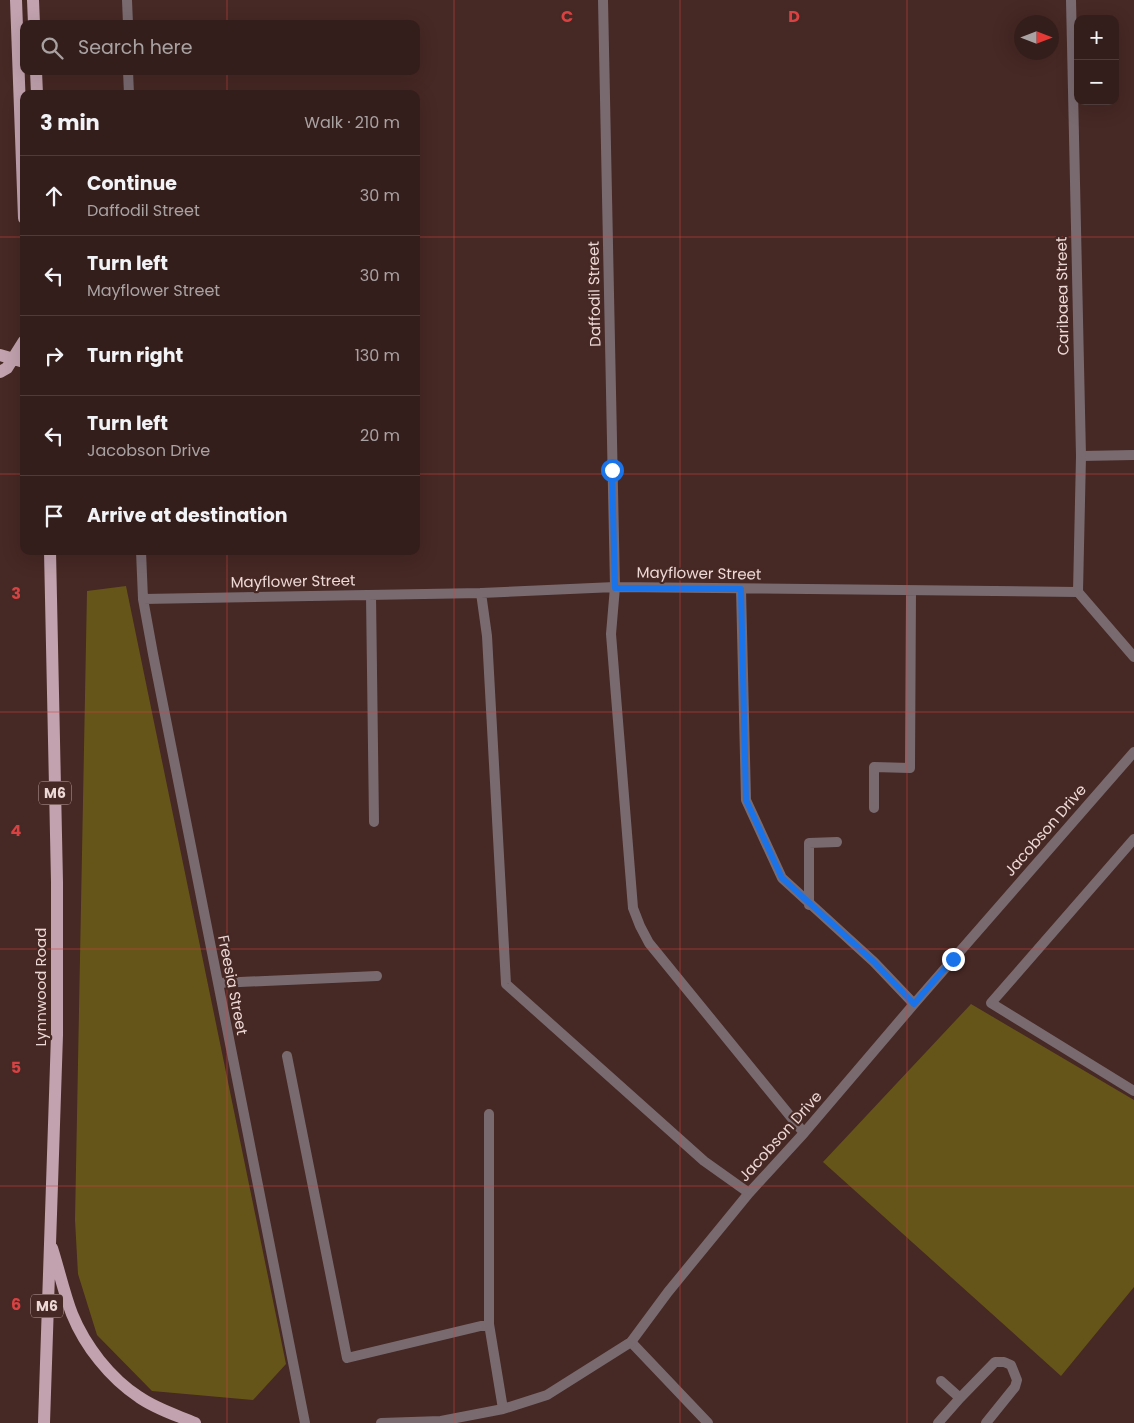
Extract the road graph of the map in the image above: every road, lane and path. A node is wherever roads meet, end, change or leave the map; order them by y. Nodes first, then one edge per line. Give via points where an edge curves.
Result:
1 (16, 0) edge
2 (33, 0) edge
3 (127, 0) edge
4 (603, 0) edge
5 (1072, 0) edge
6 (34, 20) edge
7 (128, 20) edge
8 (36, 75) edge
9 (128, 75) edge
10 (37, 90) edge
11 (129, 90) edge
12 (20, 109) edge
13 (0, 355) edge
14 (19, 360) edge
15 (0, 372) edge
16 (1134, 455) edge
17 (1081, 456) junction
18 (50, 555) edge
19 (140, 555) edge
20 (615, 588) junction
21 (741, 589) junction
22 (911, 590) junction
23 (1078, 592) junction
24 (481, 593) junction
25 (370, 595) junction
26 (143, 599) junction
27 (1134, 658) edge
28 (1134, 752) edge
29 (874, 808) dead end
30 (374, 822) dead end
31 (1134, 839) edge
32 (837, 842) dead end
33 (809, 904) junction
34 (377, 976) dead end
35 (218, 983) junction
36 (914, 1004) junction
37 (287, 1056) dead end
38 (1134, 1091) edge
39 (489, 1114) dead end
40 (804, 1133) junction
41 (749, 1193) junction
42 (49, 1238) junction
43 (488, 1324) junction
44 (631, 1342) junction
45 (940, 1382) dead end
46 (960, 1398) junction
47 (503, 1409) junction
48 (441, 1422) edge
49 (44, 1423) edge
50 (195, 1423) edge
51 (305, 1423) edge
52 (380, 1423) edge
53 (708, 1423) edge
54 (938, 1423) edge
55 (986, 1423) edge

1 - 12 main road
2 - 6 main road
3 - 7 street
4 - 20 street, Daffodil Street
5 - 17 street, Caribaea Street
8 - 10 main road
9 - 11 street
13 - 14 main road
14 - 15 main road
16 - 17 street
17 - 23 street, Caribaea Street
18 - 42 main road, Lynnwood Road / M6 via 57,1035
19 - 26 street, Freesia Street
20 - 21 street, Mayflower Street
20 - 24 street, Mayflower Street
20 - 40 street, Daffodil Street via 611,634 631,891 636,917 649,943
21 - 22 street, Mayflower Street
21 - 33 street via 746,800 782,878
22 - 23 street, Mayflower Street
22 - 29 street via 910,768 874,767
23 - 27 street
24 - 25 street, Mayflower Street
24 - 41 street via 487,636 506,984 704,1161
25 - 26 street, Mayflower Street
25 - 30 street
26 - 35 street, Freesia Street
28 - 36 street, Jacobson Drive
31 - 38 street via 991,1003
32 - 33 street via 809,843
33 - 36 street via 874,962
34 - 35 street
35 - 51 street, Freesia Street
36 - 40 street, Jacobson Drive
37 - 43 street via 347,1358
39 - 43 street
40 - 41 street, Jacobson Drive
41 - 44 street, Jacobson Drive
42 - 49 main road, Lynnwood Road / M6
42 - 50 main road via 72,1314 100,1360 139,1397
43 - 47 street
44 - 47 street, Jacobson Drive via 547,1394
44 - 53 street
45 - 46 street
46 - 54 street
46 - 55 street via 995,1362 1011,1365 1017,1380 1015,1387
47 - 48 street, Jacobson Drive
48 - 52 street, Jacobson Drive

